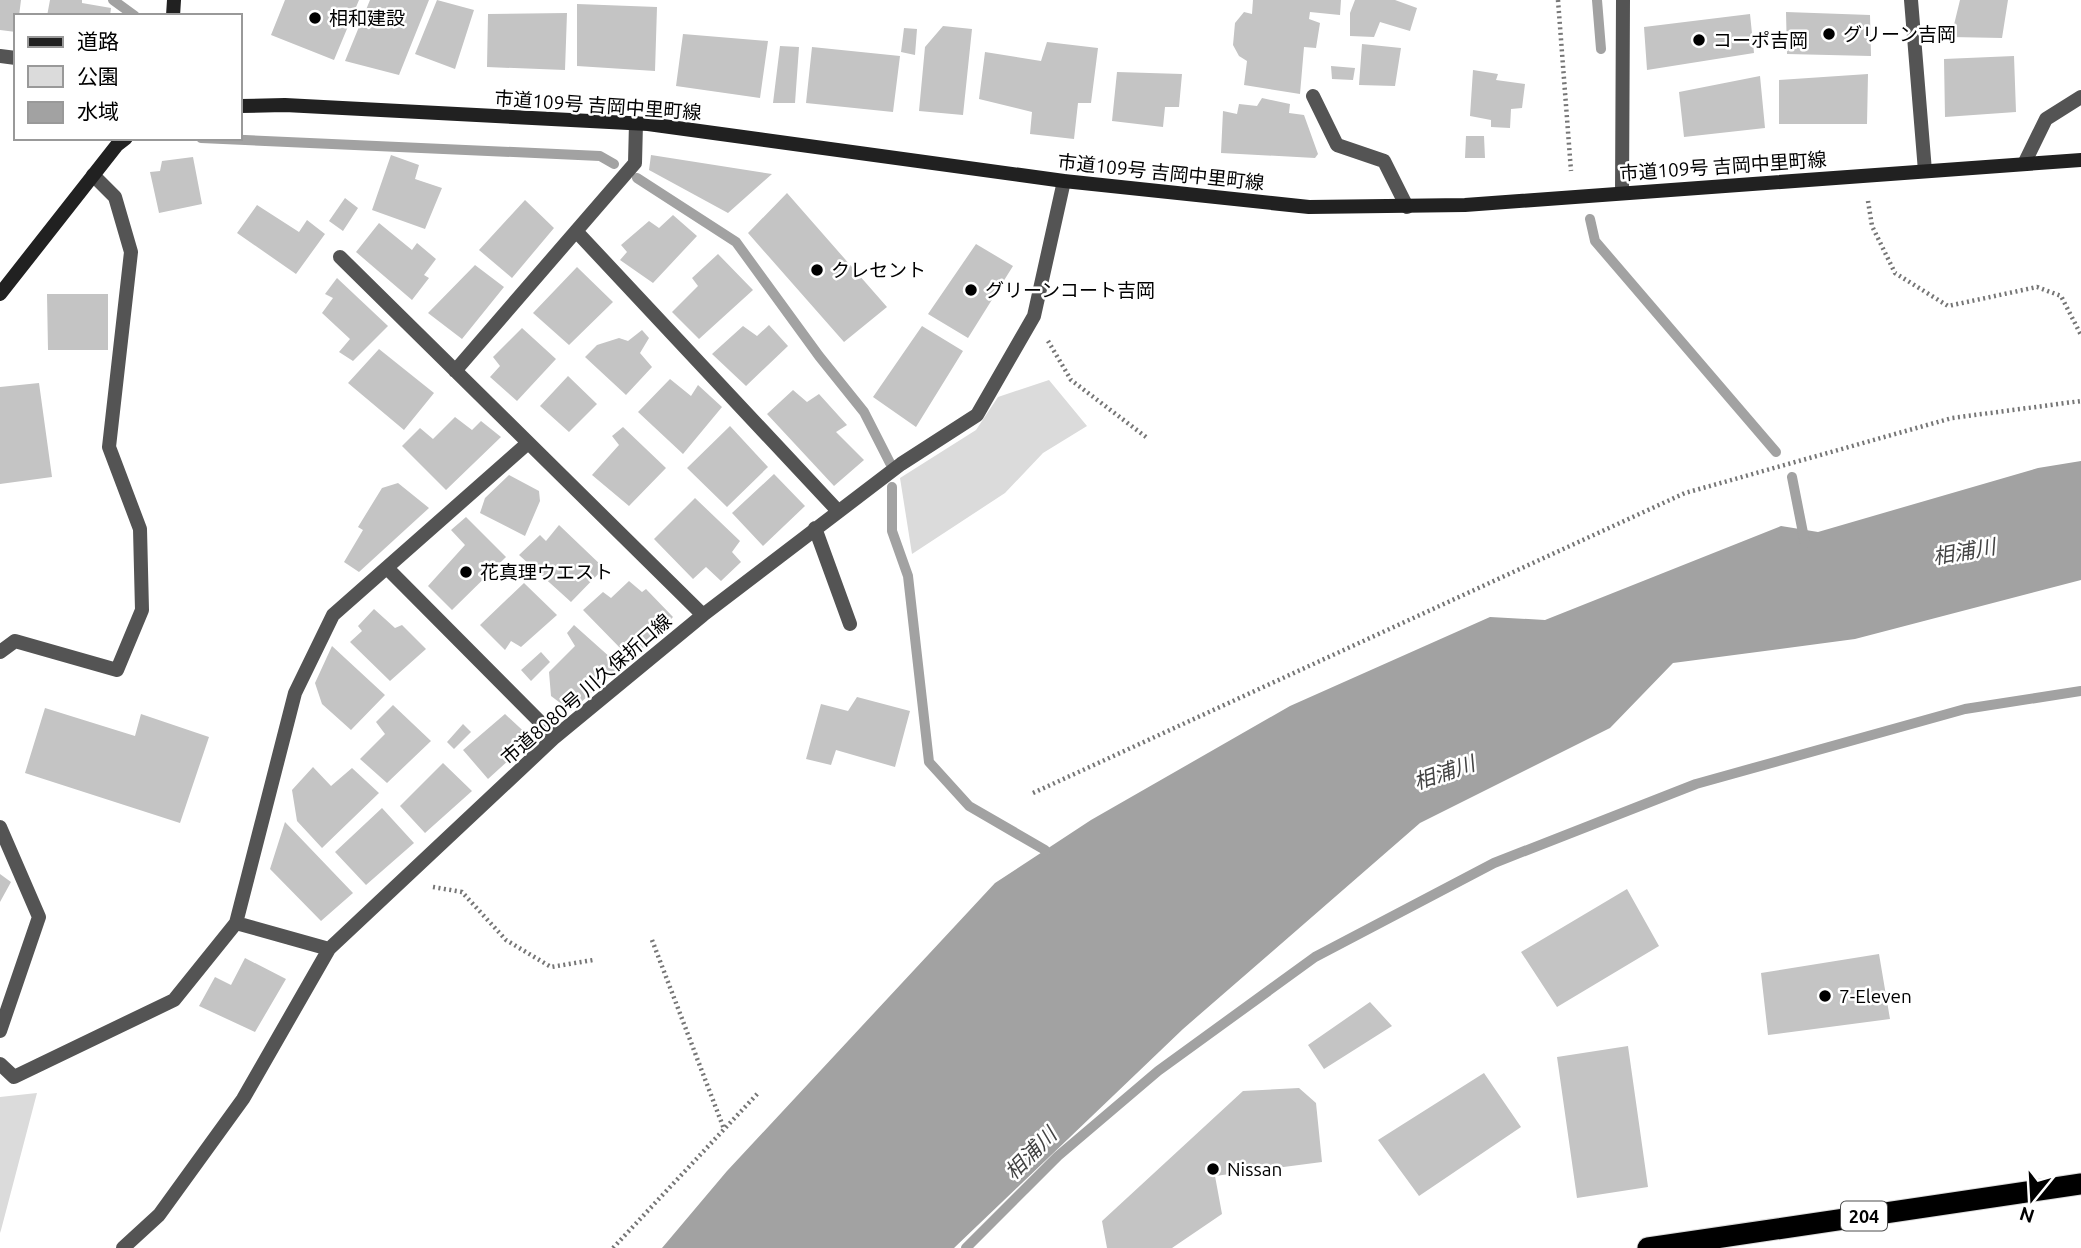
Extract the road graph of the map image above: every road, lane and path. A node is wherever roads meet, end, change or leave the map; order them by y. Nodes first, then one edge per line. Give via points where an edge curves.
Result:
1 (1559, 0) edge
2 (1911, 0) edge
3 (1628, 1) edge
4 (1313, 96) dead end
5 (2081, 97) edge
6 (242, 106) edge
7 (636, 123) junction
8 (123, 140) edge
9 (2081, 160) edge
10 (2024, 164) junction
11 (1924, 171) junction
12 (93, 174) junction
13 (1865, 176) junction
14 (1064, 181) junction
15 (1622, 193) junction
16 (1573, 197) junction
17 (1407, 207) junction
18 (576, 231) junction
19 (340, 257) dead end
20 (0, 294) edge
21 (1034, 316) junction
22 (2081, 335) edge
23 (455, 371) junction
24 (2081, 401) edge
25 (1146, 437) dead end
26 (528, 443) junction
27 (838, 511) junction
28 (815, 528) junction
29 (387, 568) junction
30 (702, 615) junction
31 (850, 624) dead end
32 (0, 652) edge
33 (555, 737) junction
34 (1033, 793) dead end
35 (0, 827) edge
36 (401, 882) junction
37 (236, 923) junction
38 (652, 940) dead end
39 (329, 949) junction
40 (593, 960) dead end
41 (0, 1031) edge
42 (2, 1068) edge
43 (759, 1092) dead end
44 (724, 1129) junction
45 (2081, 1184) edge
46 (123, 1248) edge
47 (613, 1248) edge
48 (1648, 1248) edge

1 - 16 path
2 - 11 street
3 - 15 street
4 - 17 street via 1337,145 1384,161
5 - 10 street via 2046,119
6 - 7 street, 市道109号 吉岡中里町線
7 - 14 street, 市道109号 吉岡中里町線
7 - 18 street via 635,163
8 - 12 street
9 - 10 street, 市道109号 吉岡中里町線
10 - 11 street, 市道109号 吉岡中里町線
11 - 13 street, 市道109号 吉岡中里町線
12 - 20 street
12 - 32 street via 115,197 131,252 109,447 140,528 142,610 117,670 15,641
13 - 15 street, 市道109号 吉岡中里町線
13 - 22 path via 1872,226 1895,273 1948,306 2037,287 2061,296
14 - 17 street, 市道109号 吉岡中里町線 via 1309,207
14 - 21 street, 市道8080号 川久保折口線
15 - 16 street, 市道109号 吉岡中里町線
16 - 17 street, 市道109号 吉岡中里町線
18 - 23 street
18 - 27 street
19 - 23 street
21 - 25 path via 1071,380
21 - 27 street, 市道8080号 川久保折口線 via 977,415
23 - 26 street
24 - 34 path via 1952,418 1685,494
26 - 29 street
26 - 30 street
27 - 28 street, 市道8080号 川久保折口線
28 - 30 street, 市道8080号 川久保折口線
28 - 31 street
29 - 33 street
29 - 37 street via 333,615 295,693
30 - 33 street, 市道8080号 川久保折口線
33 - 36 street, 市道8080号 川久保折口線
35 - 41 street via 39,917
36 - 39 street, 市道8080号 川久保折口線
36 - 40 path via 461,892 506,940 551,967
37 - 39 street
37 - 42 street via 174,1000 14,1077
38 - 44 path
39 - 46 street, 市道8080号 川久保折口線 via 243,1099 159,1214
43 - 44 path
44 - 47 path
45 - 48 highway, 204

